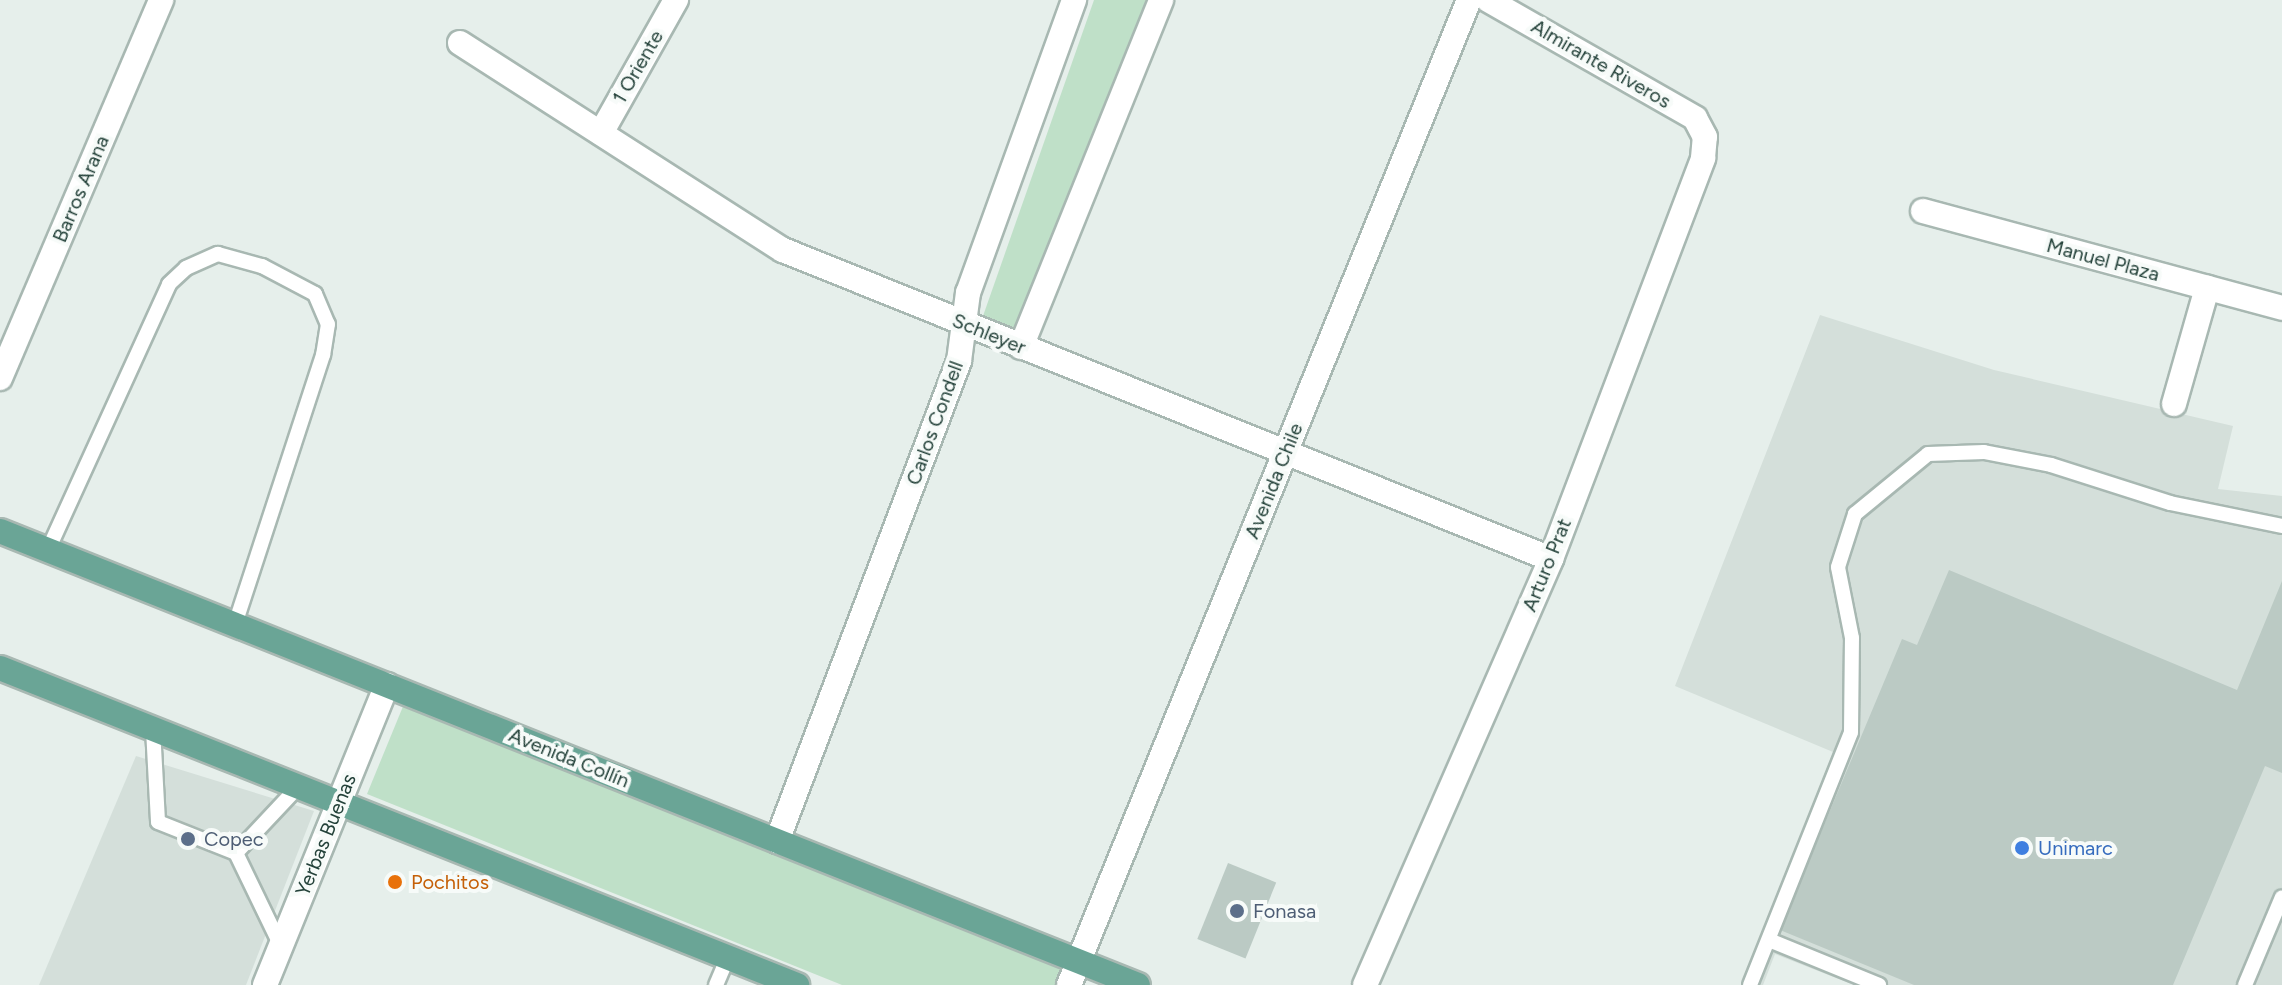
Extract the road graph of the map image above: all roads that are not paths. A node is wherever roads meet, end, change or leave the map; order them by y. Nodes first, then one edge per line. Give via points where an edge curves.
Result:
1 (161, 0) edge
2 (676, 0) edge
3 (1074, 0) edge
4 (1161, 0) edge
5 (1469, 0) edge
6 (1488, 0) edge
7 (460, 43) dead end
8 (601, 133) junction
9 (1705, 137) joint
10 (1923, 211) dead end
11 (2207, 288) junction
12 (2282, 308) edge
13 (964, 324) junction
14 (1021, 347) junction
15 (0, 378) edge
16 (2174, 404) dead end
17 (1286, 452) junction
18 (2282, 526) edge
19 (0, 531) edge
20 (48, 550) junction
21 (1551, 559) junction
22 (235, 625) junction
23 (0, 668) edge
24 (387, 685) junction
25 (153, 729) junction
26 (298, 787) junction
27 (339, 803) junction
28 (777, 841) junction
29 (236, 853) junction
30 (2282, 897) edge
31 (1769, 940) junction
32 (281, 946) junction
33 (728, 957) junction
34 (1079, 961) junction
35 (265, 985) edge
36 (716, 985) edge
37 (797, 985) edge
38 (1069, 985) edge
39 (1138, 985) edge
40 (1365, 985) edge
41 (1750, 985) edge
42 (1879, 985) edge
43 (2245, 985) edge

1 - 15 street, Barros Arana
2 - 8 street, 1 Oriente
3 - 13 street, Carlos Condell via 968,293
4 - 14 street
5 - 17 street, Avenida Chile
6 - 9 street, Almirante Riveros via 1695,118
7 - 8 street, Schleyer
8 - 13 street, Schleyer via 783,250
9 - 21 street, Arturo Prat via 1703,158
10 - 11 street, Manuel Plaza
11 - 12 street, Manuel Plaza
11 - 16 street
13 - 14 street, Schleyer
13 - 28 street, Carlos Condell via 959,361
14 - 17 street, Schleyer
17 - 21 street, Schleyer
17 - 34 street, Avenida Chile
18 - 31 lane via 2170,503 2018,458 1984,452 1928,454 1855,514 1838,567 1852,638 1851,732
19 - 20 main road, Avenida Collín
20 - 22 main road, Avenida Collín
20 - 22 lane via 169,284 186,268 218,254 262,266 315,294 328,324 323,355
21 - 40 street, Arturo Prat
22 - 24 main road, Avenida Collín
23 - 25 main road
24 - 27 street, Yerbas Buenas
24 - 28 main road, Avenida Collín
25 - 26 main road
25 - 29 lane via 158,822
26 - 27 main road
26 - 29 lane
27 - 32 street, Yerbas Buenas
27 - 33 main road
28 - 34 main road, Avenida Collín
29 - 32 lane
30 - 43 lane
31 - 41 lane
31 - 42 lane
32 - 35 street, Yerbas Buenas
33 - 36 lane
33 - 37 main road
34 - 38 street, Avenida Chile
34 - 39 main road, Avenida Collín

